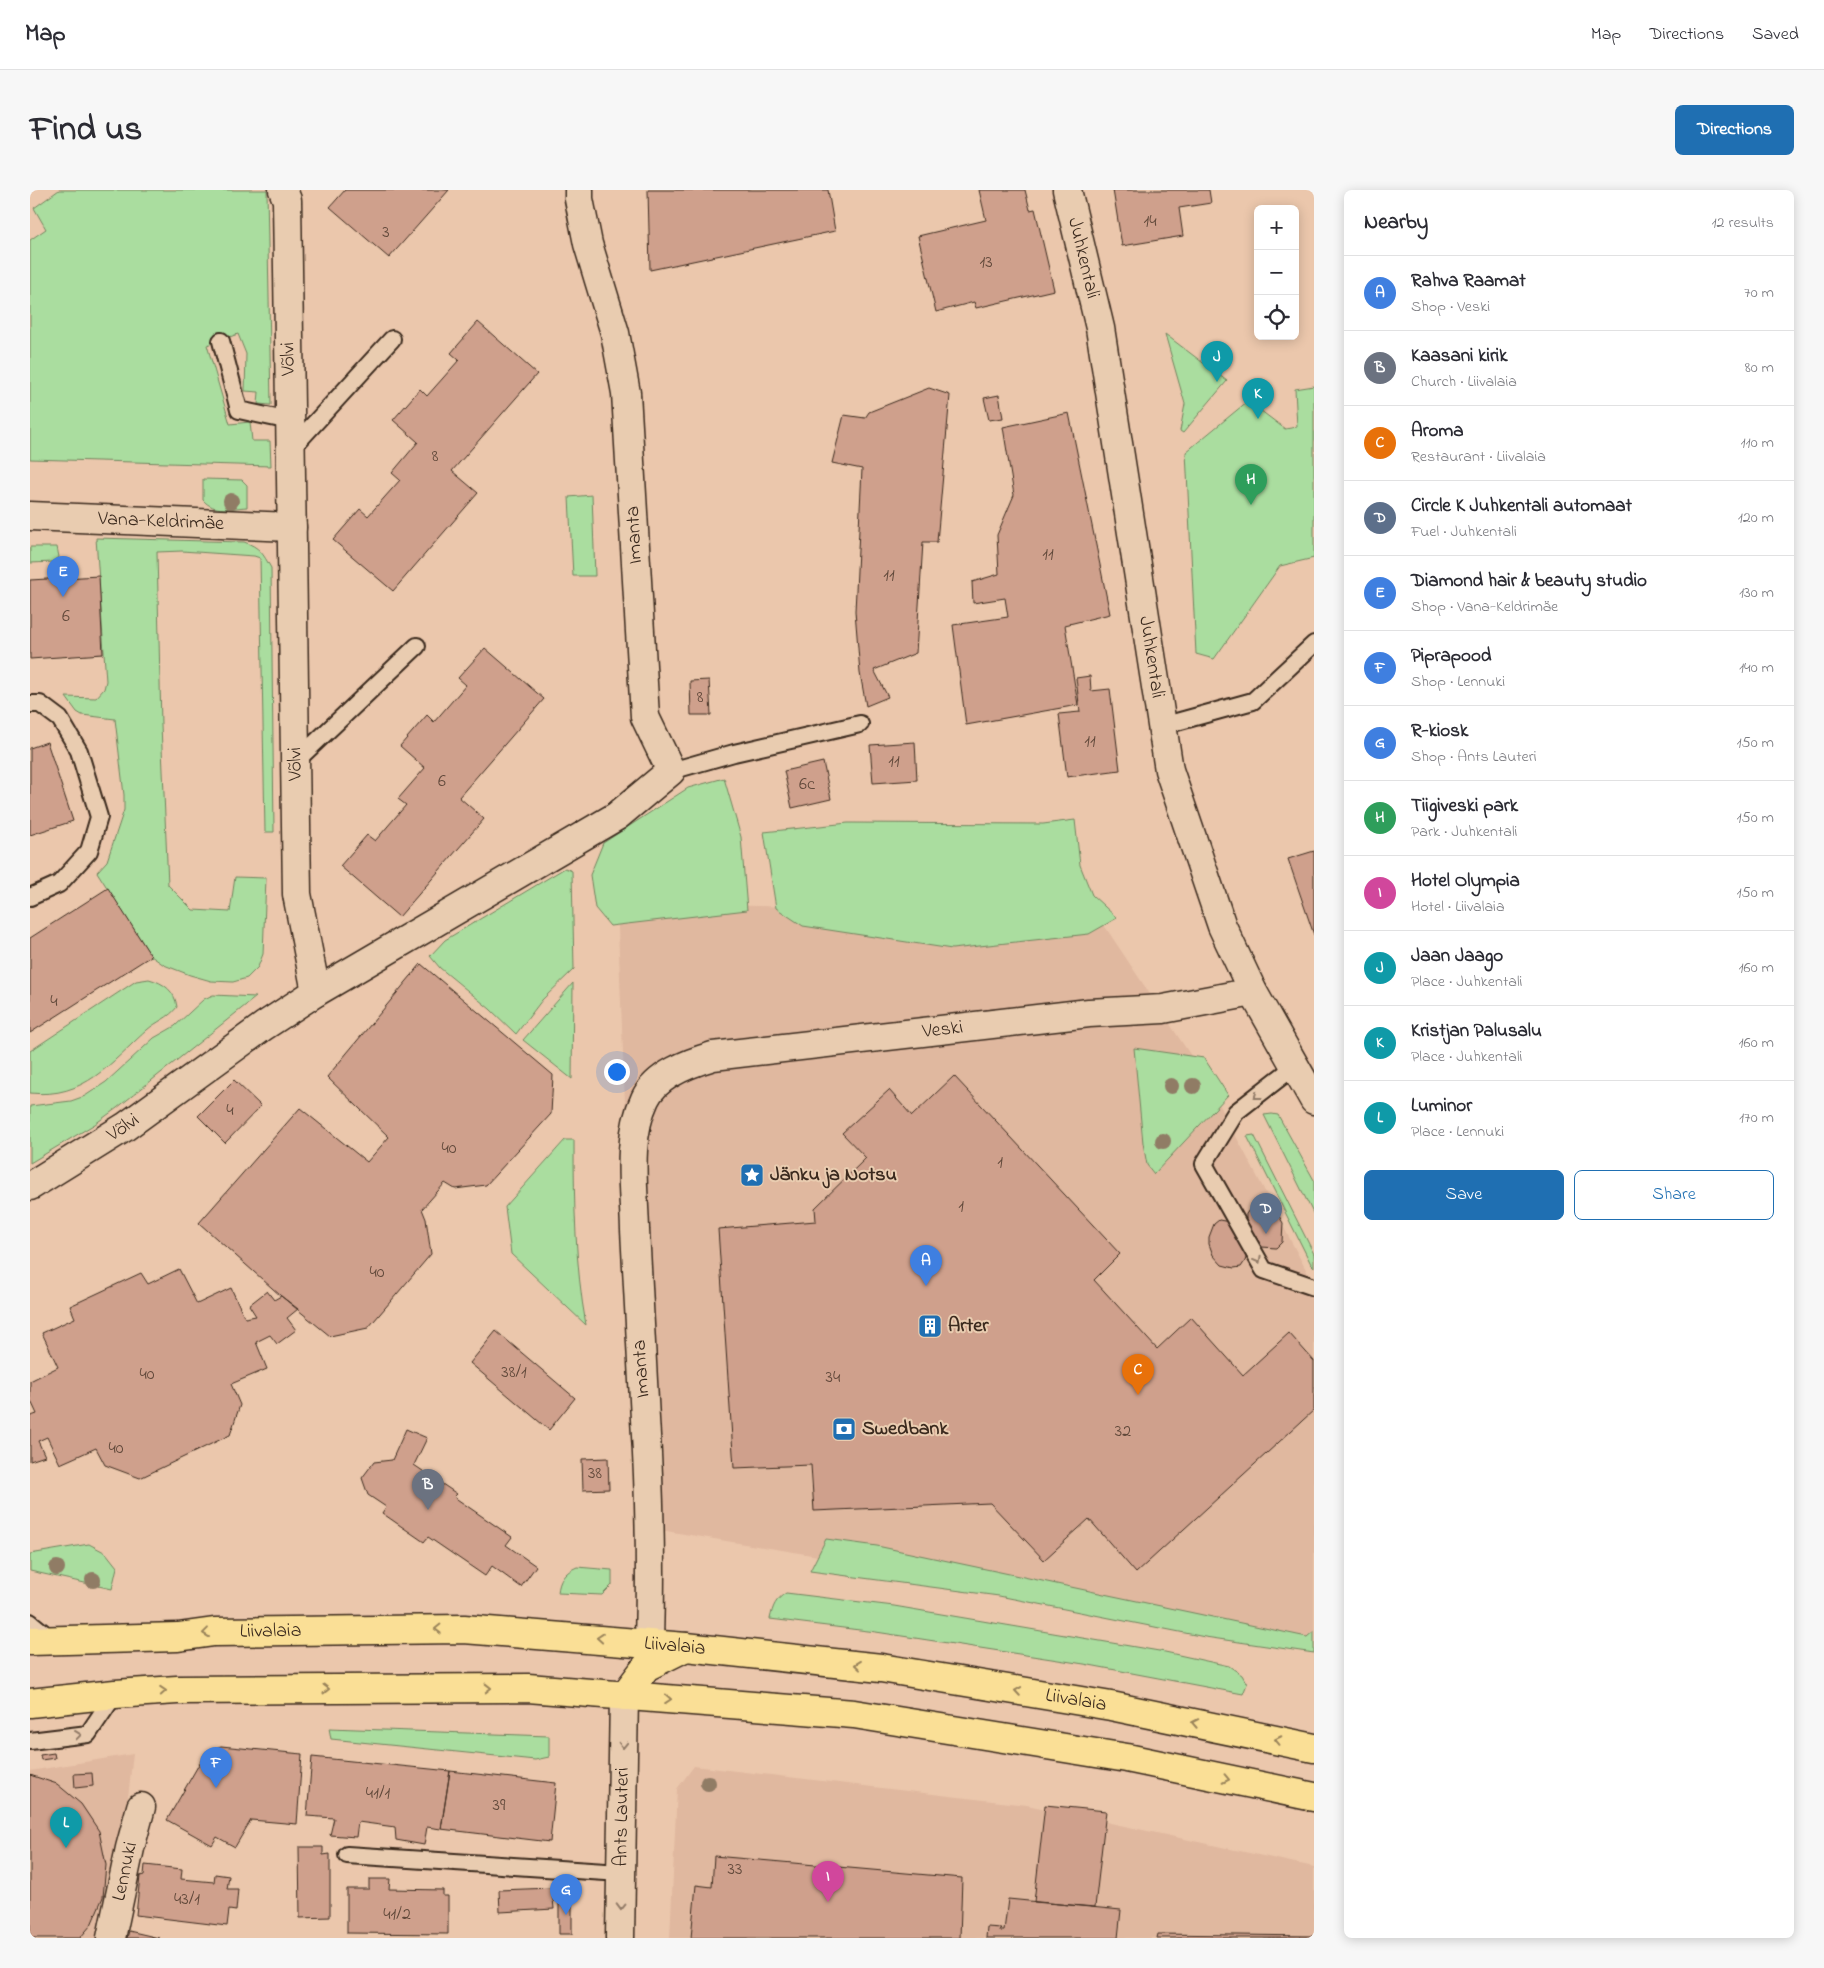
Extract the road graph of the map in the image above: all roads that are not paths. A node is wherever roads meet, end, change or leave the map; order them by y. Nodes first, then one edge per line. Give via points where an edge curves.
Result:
1 (283, 190) edge
2 (579, 190) edge
3 (1068, 190) edge
4 (392, 339) dead end
5 (221, 341) dead end
6 (290, 421) junction
7 (291, 449) junction
8 (30, 516) edge
9 (292, 527) junction
10 (1314, 644) edge
11 (417, 646) dead end
12 (30, 704) edge
13 (860, 724) dead end
14 (1162, 726) junction
15 (296, 761) junction
16 (671, 771) junction
17 (30, 897) edge
18 (316, 992) junction
19 (1253, 992) junction
20 (1295, 1066) junction
21 (645, 1098) joint
22 (1314, 1100) edge
23 (30, 1186) edge
24 (1314, 1286) edge
25 (30, 1622) edge
26 (40, 1640) edge
27 (649, 1643) junction
28 (686, 1646) junction
29 (115, 1694) junction
30 (624, 1696) junction
31 (30, 1704) edge
32 (30, 1741) edge
33 (1314, 1748) edge
34 (1314, 1797) edge
35 (141, 1807) dead end
36 (347, 1855) dead end
37 (621, 1873) junction
38 (111, 1938) edge
39 (620, 1938) edge

1 - 6 street, Võlvi via 287,200
2 - 16 street, Imanta via 588,244 615,333 626,394 646,717
3 - 14 street, Juhkentali via 1100,328
4 - 7 lane
5 - 6 lane via 239,410
6 - 7 street, Võlvi
7 - 9 street, Võlvi
8 - 9 street, Vana-Keldrimäe
9 - 15 street, Võlvi
10 - 14 lane via 1253,701
11 - 15 lane
12 - 17 lane via 40,704 60,719 79,751 99,817 89,851 59,884
13 - 16 lane
14 - 19 street, Juhkentali via 1169,770 1222,926
15 - 18 street, Võlvi via 297,894
16 - 18 street via 617,816
18 - 23 street, Võlvi via 126,1127
19 - 20 street, Juhkentali
19 - 21 street, Veski via 1163,1009 1089,1013 713,1056 689,1063 662,1079
20 - 22 street, Juhkentali
20 -> 24 lane via 1236,1112 1204,1164 1264,1270
21 - 27 street, Imanta via 634,1130 633,1174 646,1422 651,1584
25 - 26 lane
27 -> 26 main road, Liivalaia via 464,1628 214,1632
27 - 28 main road, Liivalaia
28 - 30 main road via 646,1667
33 -> 28 main road, Liivalaia via 1111,1706 891,1670
29 -> 30 main road via 177,1690 528,1688
29 - 31 main road
32 -> 29 lane via 88,1734
30 -> 34 main road via 854,1714 1127,1758
30 -> 37 street, Ants Lauteri
35 - 38 street, Lennuki
36 - 37 lane
37 -> 39 street, Ants Lauteri

